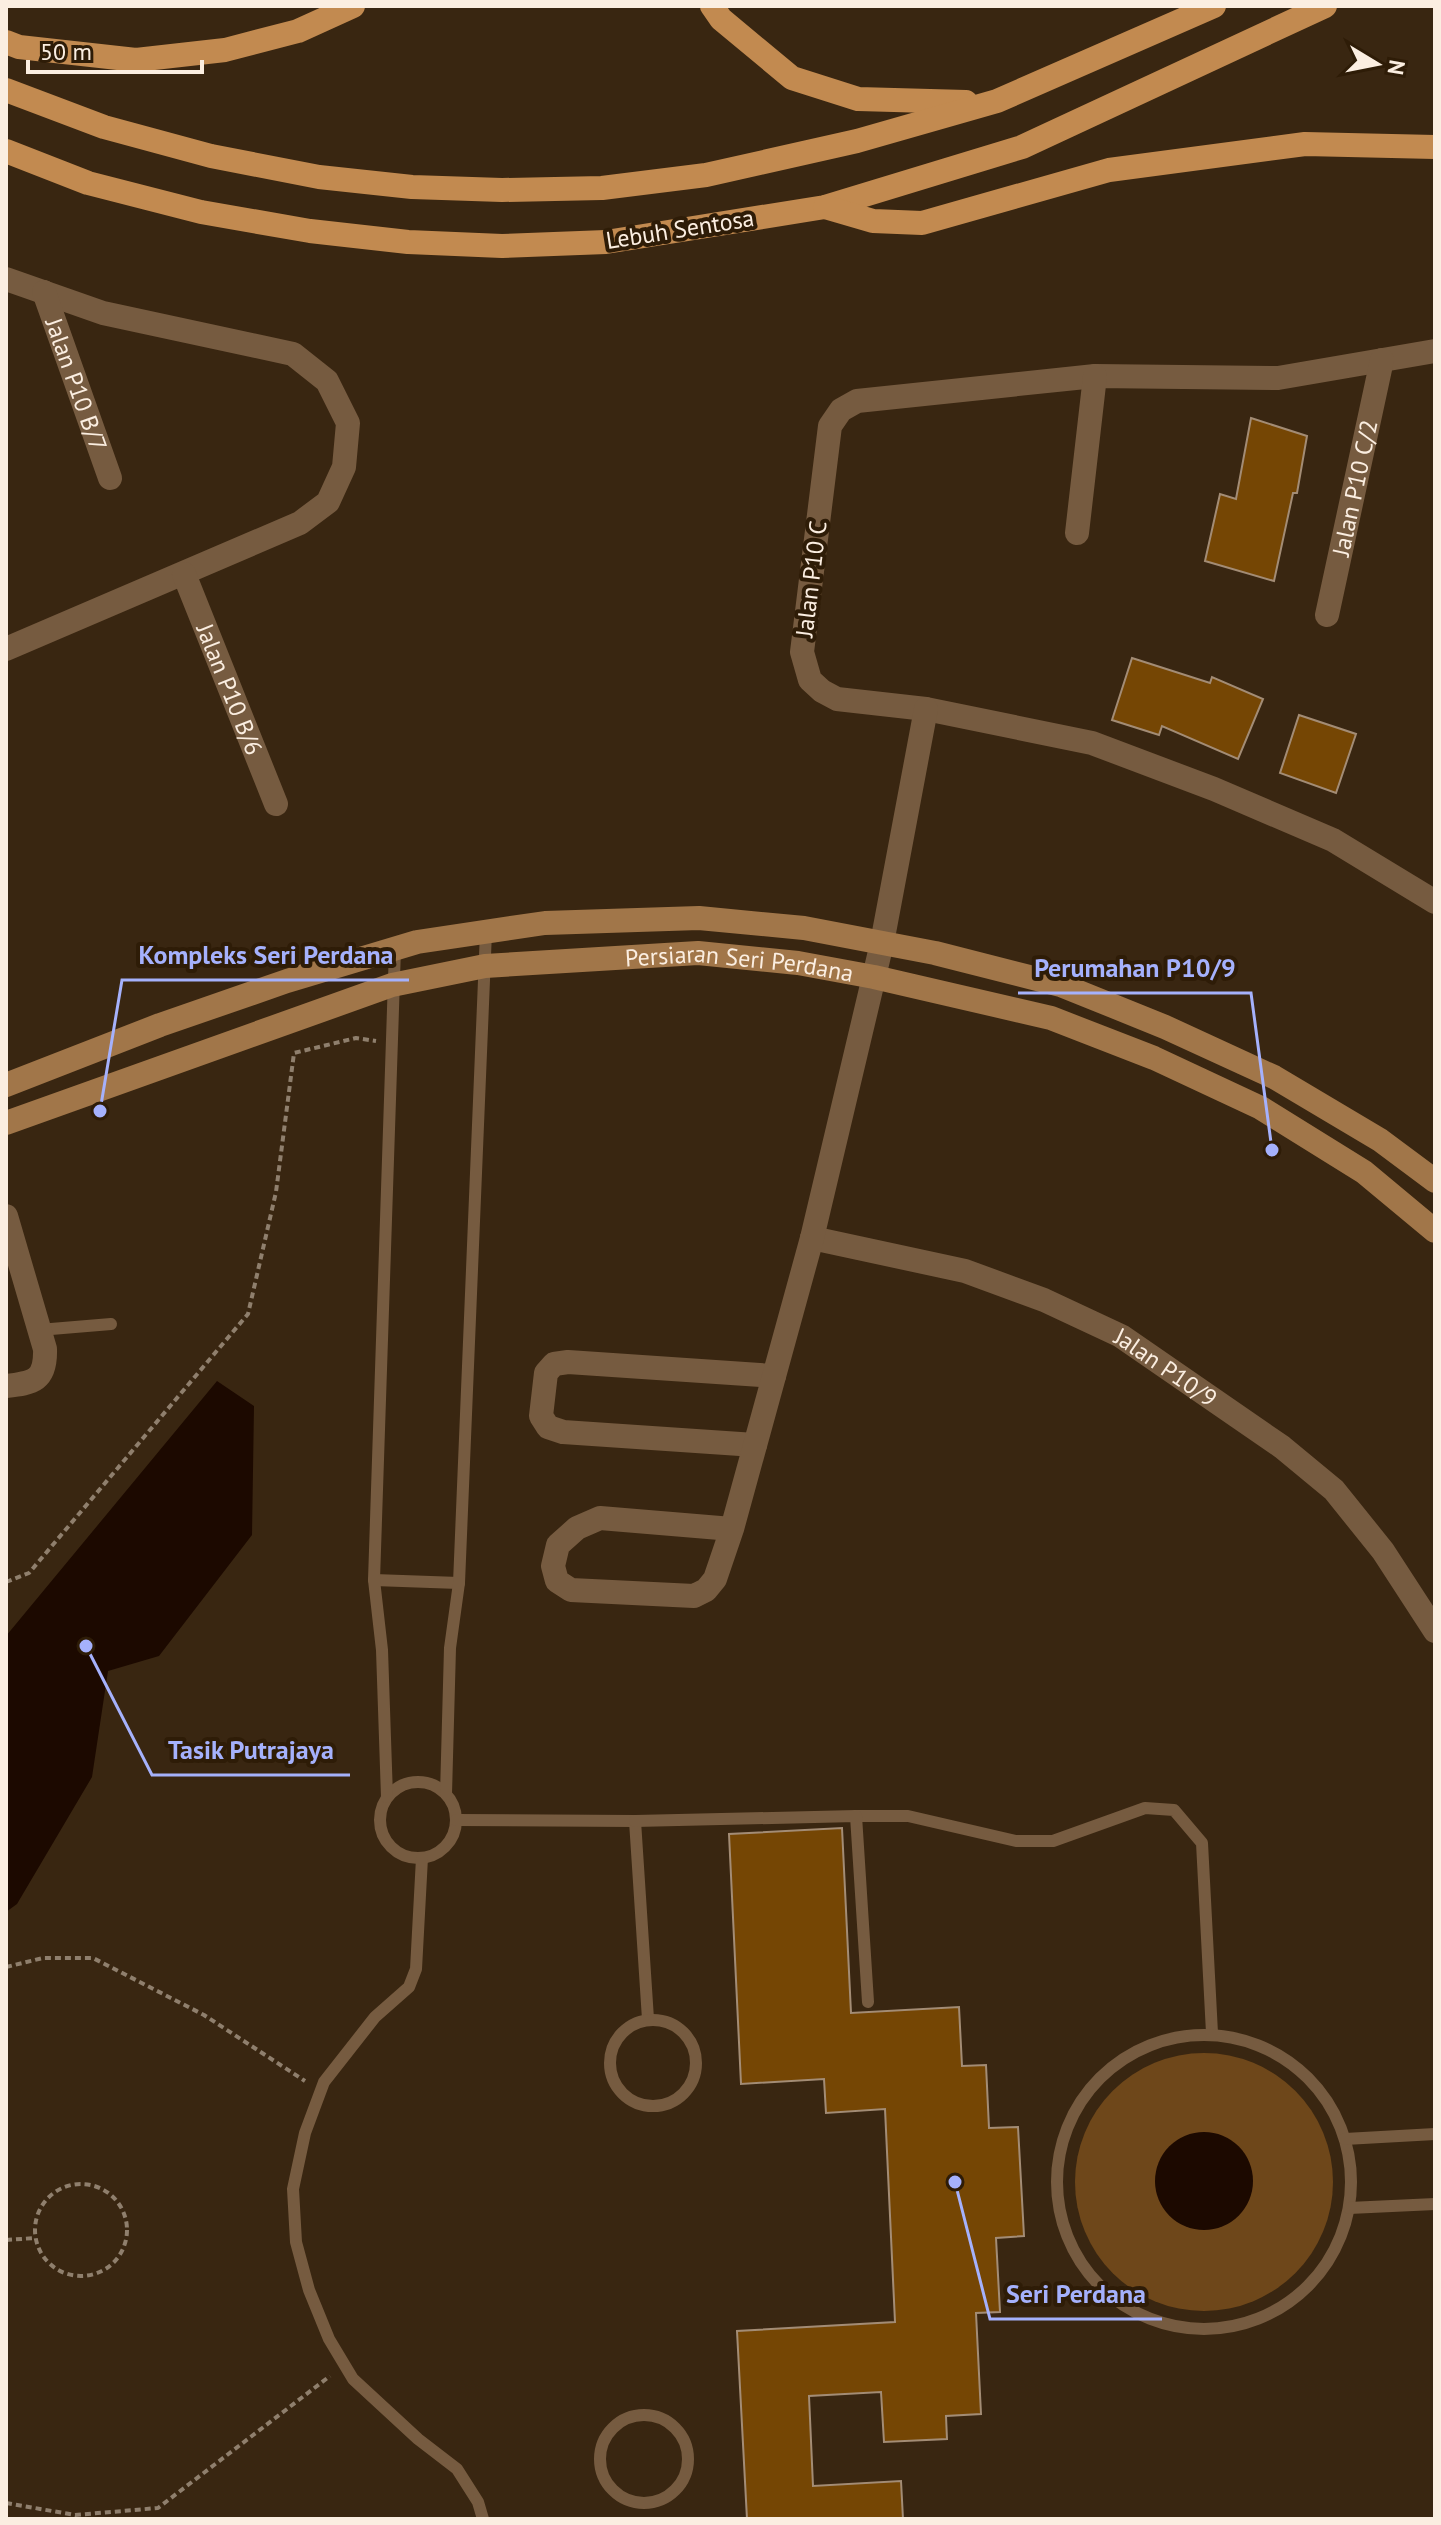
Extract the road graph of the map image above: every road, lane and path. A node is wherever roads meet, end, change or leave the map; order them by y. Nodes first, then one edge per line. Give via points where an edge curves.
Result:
1 (353, 6) edge
2 (712, 6) edge
3 (1214, 6) edge
4 (1325, 6) edge
5 (6, 42) edge
6 (6, 90) edge
7 (997, 101) junction
8 (1435, 147) edge
9 (6, 151) edge
10 (825, 207) junction
11 (6, 279) edge
12 (44, 292) junction
13 (1435, 351) edge
14 (1382, 360) junction
15 (1095, 376) junction
16 (110, 478) dead end
17 (1077, 533) dead end
18 (184, 574) junction
19 (1327, 615) dead end
20 (6, 649) edge
21 (926, 709) junction
22 (276, 804) dead end
23 (1435, 902) edge
24 (486, 932) junction
25 (882, 943) junction
26 (395, 949) junction
27 (485, 966) junction
28 (874, 977) junction
29 (392, 985) junction
30 (390, 1043) junction
31 (6, 1085) edge
32 (6, 1123) edge
33 (1435, 1181) edge
34 (6, 1216) edge
35 (1435, 1231) edge
36 (812, 1238) junction
37 (111, 1324) dead end
38 (39, 1330) junction
39 (774, 1376) junction
40 (6, 1386) edge
41 (755, 1445) junction
42 (732, 1529) junction
43 (374, 1580) junction
44 (6, 1582) edge
45 (459, 1583) junction
46 (1435, 1631) edge
47 (446, 1794) junction
48 (387, 1797) junction
49 (856, 1816) junction
50 (456, 1820) junction
51 (635, 1821) junction
52 (422, 1858) junction
53 (6, 1967) edge
54 (868, 2002) dead end
55 (648, 2019) junction
56 (1212, 2033) junction
57 (321, 2091) junction
58 (1435, 2134) edge
59 (1345, 2139) junction
60 (1435, 2204) edge
61 (1349, 2208) junction
62 (35, 2238) junction
63 (6, 2240) edge
64 (345, 2364) junction
65 (6, 2503) edge
66 (639, 2503) junction
67 (483, 2519) edge
68 (642, 2519) edge

1 - 5 main road via 298,31 225,50 136,60
2 - 7 main road via 792,78 858,99
3 - 7 main road, Lebuh Sentosa
4 - 10 main road, Lebuh Sentosa via 1022,147
6 - 7 main road, Lebuh Sentosa via 104,127 211,156 319,177 502,190 602,188 706,175 857,141
8 - 10 main road via 1305,144 1109,170 922,223 873,221
9 - 10 main road, Lebuh Sentosa via 88,183 201,212 408,242 606,242
11 - 12 street
12 - 16 street, Jalan P10 B/7
12 - 18 street via 103,313 293,354 327,381 348,423 344,467 328,502 300,523
13 - 14 street, Jalan P10 C
14 - 15 street, Jalan P10 C via 1278,378
14 - 19 street, Jalan P10 C/2
15 - 17 street
15 - 21 street, Jalan P10 C via 857,401 841,410 830,426 802,652 805,667 810,680 837,699
18 - 20 street
18 - 22 street, Jalan P10 B/6
21 - 23 street, Jalan P10 C via 1092,743 1214,789 1333,840
21 - 25 street
24 - 25 street, Persiaran Seri Perdana via 545,923 699,918 804,928
24 - 26 street, Persiaran Seri Perdana
24 - 27 lane
25 - 28 street
25 - 33 street, Persiaran Seri Perdana via 1061,985 1165,1027 1274,1077 1380,1140
26 - 29 lane
26 - 31 street, Persiaran Seri Perdana via 160,1025
27 - 28 street, Persiaran Seri Perdana via 698,953
27 - 29 street, Persiaran Seri Perdana
27 - 45 lane
28 - 35 street, Persiaran Seri Perdana via 1051,1018 1154,1058 1261,1108 1364,1172
28 - 36 street
29 - 30 lane
29 - 32 street, Persiaran Seri Perdana
30 - 43 lane
30 - 44 path via 356,1038 294,1053 276,1192 248,1314 29,1573
34 - 38 street
36 - 39 street
36 - 46 street, Jalan P10/9 via 965,1271 1121,1336 1282,1447 1334,1490 1383,1551
37 - 38 lane
38 - 40 street via 45,1349 43,1370 30,1383
39 - 41 street
39 - 41 street via 568,1362 554,1364 546,1373 541,1416 548,1427
41 - 42 street
42 - 42 street via 715,1579 694,1596 571,1590 557,1581 553,1566 558,1545 577,1528 600,1518
43 - 45 lane
43 - 48 lane
45 - 47 lane via 450,1648
47 - 48 lane via 428,1783 413,1782
47 - 50 lane
48 - 52 lane via 380,1815 384,1839 404,1856
49 - 51 lane
49 - 54 lane
49 - 56 lane via 908,1816 1016,1841 1053,1841 1145,1808 1174,1810 1202,1843
50 - 51 lane
50 - 52 lane via 445,1848
51 - 55 lane
52 - 57 lane via 416,1969 409,1987 375,2017
53 - 57 path via 43,1958 93,1958 204,2015
55 - 55 lane via 675,2025 696,2053 688,2088 658,2106 629,2099 610,2070 619,2036
56 - 59 lane via 1247,2039 1280,2054 1313,2080 1336,2114
56 - 61 lane via 1182,2035 1126,2056 1098,2079 1077,2107 1058,2160 1057,2185 1068,2238 1086,2269 1123,2306 1152,2320 1187,2329 1255,2321 1286,2305 1324,2268
57 - 64 lane via 293,2189 296,2242 309,2290
58 - 59 lane
59 - 61 lane via 1352,2176
60 - 61 lane
62 - 62 path via 55,2269 85,2276 108,2268 117,2258 125,2243 125,2220 103,2190 75,2185 44,2203
62 - 63 path
64 - 65 path via 158,2508 75,2515
64 - 67 lane via 353,2379 457,2469
66 - 66 lane via 612,2491 599,2460 615,2425 645,2415 676,2429 688,2464 670,2495
66 - 68 lane

